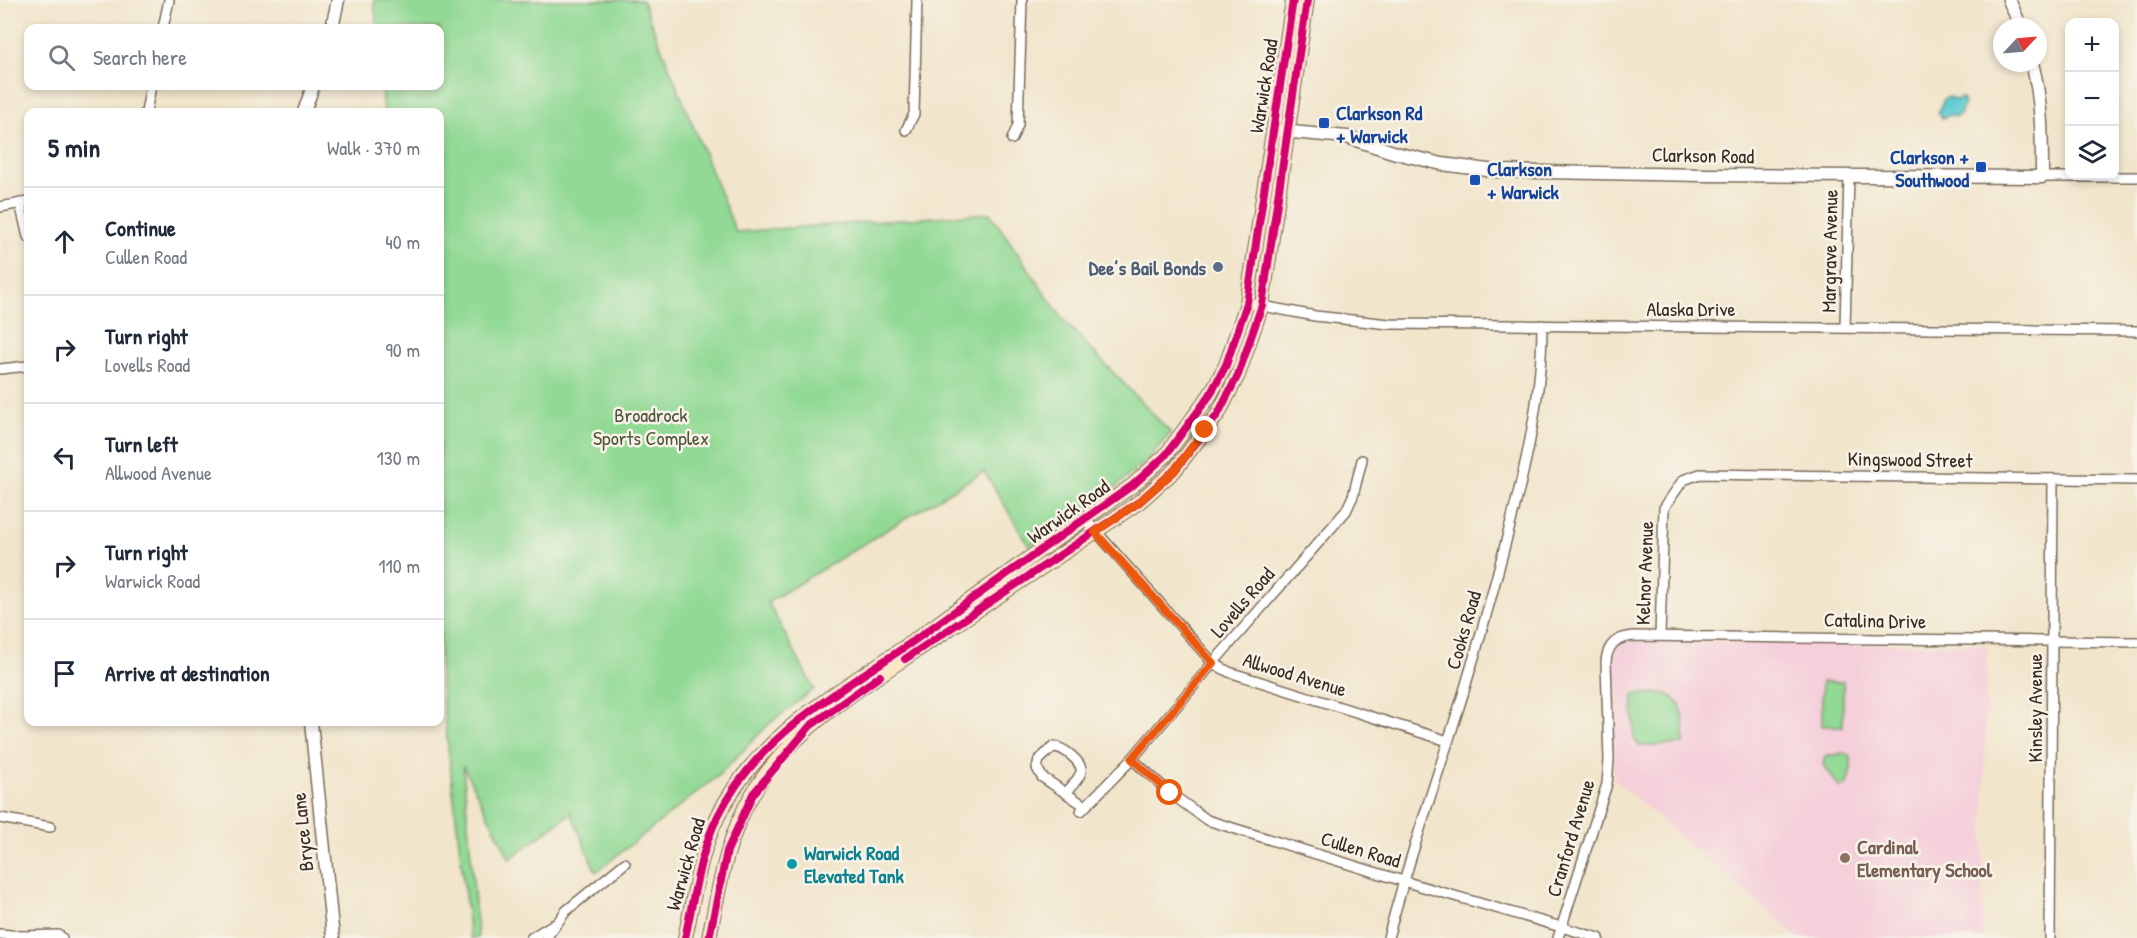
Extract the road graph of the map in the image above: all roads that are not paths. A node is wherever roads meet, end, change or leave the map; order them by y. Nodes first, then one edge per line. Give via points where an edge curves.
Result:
1 (169, 0) edge
2 (338, 0) edge
3 (917, 0) edge
4 (1022, 0) edge
5 (1293, 0) edge
6 (1306, 0) edge
7 (2010, 0) edge
8 (2017, 18) edge
9 (164, 24) edge
10 (333, 24) edge
11 (2035, 72) edge
12 (150, 90) edge
13 (312, 90) edge
14 (147, 108) edge
15 (305, 108) edge
16 (906, 130) dead end
17 (1280, 131) junction
18 (1011, 139) dead end
19 (1849, 176) junction
20 (2042, 177) junction
21 (2137, 177) edge
22 (24, 203) edge
23 (0, 207) edge
24 (1247, 303) junction
25 (1262, 305) junction
26 (1542, 325) junction
27 (1845, 327) junction
28 (2137, 331) edge
29 (24, 366) edge
30 (0, 369) edge
31 (1362, 460) dead end
32 (2053, 479) junction
33 (1683, 480) joint
34 (2137, 480) edge
35 (1085, 519) junction
36 (1095, 532) junction
37 (1660, 636) junction
38 (1614, 641) joint
39 (2052, 641) junction
40 (2137, 642) edge
41 (1213, 663) junction
42 (311, 726) edge
43 (1448, 741) junction
44 (1132, 759) junction
45 (1066, 793) junction
46 (0, 818) edge
47 (50, 828) dead end
48 (624, 863) dead end
49 (1402, 881) junction
50 (556, 922) junction
51 (1561, 927) junction
52 (6, 935) edge
53 (62, 938) edge
54 (333, 938) edge
55 (531, 938) edge
56 (546, 938) edge
57 (553, 938) edge
58 (685, 938) edge
59 (709, 938) edge
60 (1388, 938) edge
61 (1558, 938) edge
62 (1599, 938) edge
63 (2050, 938) edge

1 - 9 street
2 - 10 street
3 - 16 street via 914,114
4 - 18 street via 1018,125
5 - 17 main road, Warwick Road
6 - 17 main road, Warwick Road
7 - 8 street
11 - 20 street via 2042,125
12 - 14 street
13 - 15 street
17 - 19 street, Clarkson Road via 1347,137 1442,164 1495,171
17 - 24 main road, Warwick Road
17 - 25 main road, Warwick Road
19 - 20 street, Clarkson Road
19 - 27 street, Margrave Avenue
20 - 21 street, Clarkson Road
22 - 23 street
24 - 25 street, Alaska Drive
24 - 35 main road, Warwick Road via 1226,365 1194,419 1165,456
25 - 26 street, Alaska Drive via 1315,316 1389,324
25 - 36 main road, Warwick Road via 1238,375 1218,414 1174,471 1139,502
26 - 27 street, Alaska Drive
26 - 43 street, Cooks Road via 1541,366 1526,465
27 - 28 street, Alaska Drive
29 - 30 street
31 - 41 street, Lovells Road via 1346,511
32 - 33 street, Kingswood Street via 1700,474
32 - 34 street, Kingswood Street
32 - 39 street, Kinsley Avenue
33 - 37 street, Kelnor Avenue via 1664,508
35 - 36 street, Allwood Avenue
35 - 58 main road, Warwick Road via 796,721 771,743 718,815
36 - 41 street, Allwood Avenue
36 - 59 main road, Warwick Road via 897,664 802,733 764,778 741,817 727,851
37 - 38 street, Catalina Drive
37 - 39 street, Catalina Drive
38 - 51 street, Cranford Avenue via 1606,661 1608,778
39 - 40 street, Catalina Drive
39 - 63 street, Kinsley Avenue
41 - 43 street, Allwood Avenue via 1229,672
41 - 44 street, Lovells Road
42 - 54 street, Bryce Lane
43 - 49 street, Cooks Road
44 - 45 street, Lovells Road via 1083,808
44 - 49 street, Cullen Road via 1208,820
45 - 45 street via 1042,777 1037,768 1039,760 1053,747 1061,748 1081,768
46 - 47 street
48 - 50 street
49 - 51 street, Cullen Road
49 - 60 street, Cooks Road
50 - 55 street
50 - 56 street
50 - 57 street
51 - 61 street, Cranford Avenue
51 - 62 street, Cullen Road
52 - 53 street via 59,934

